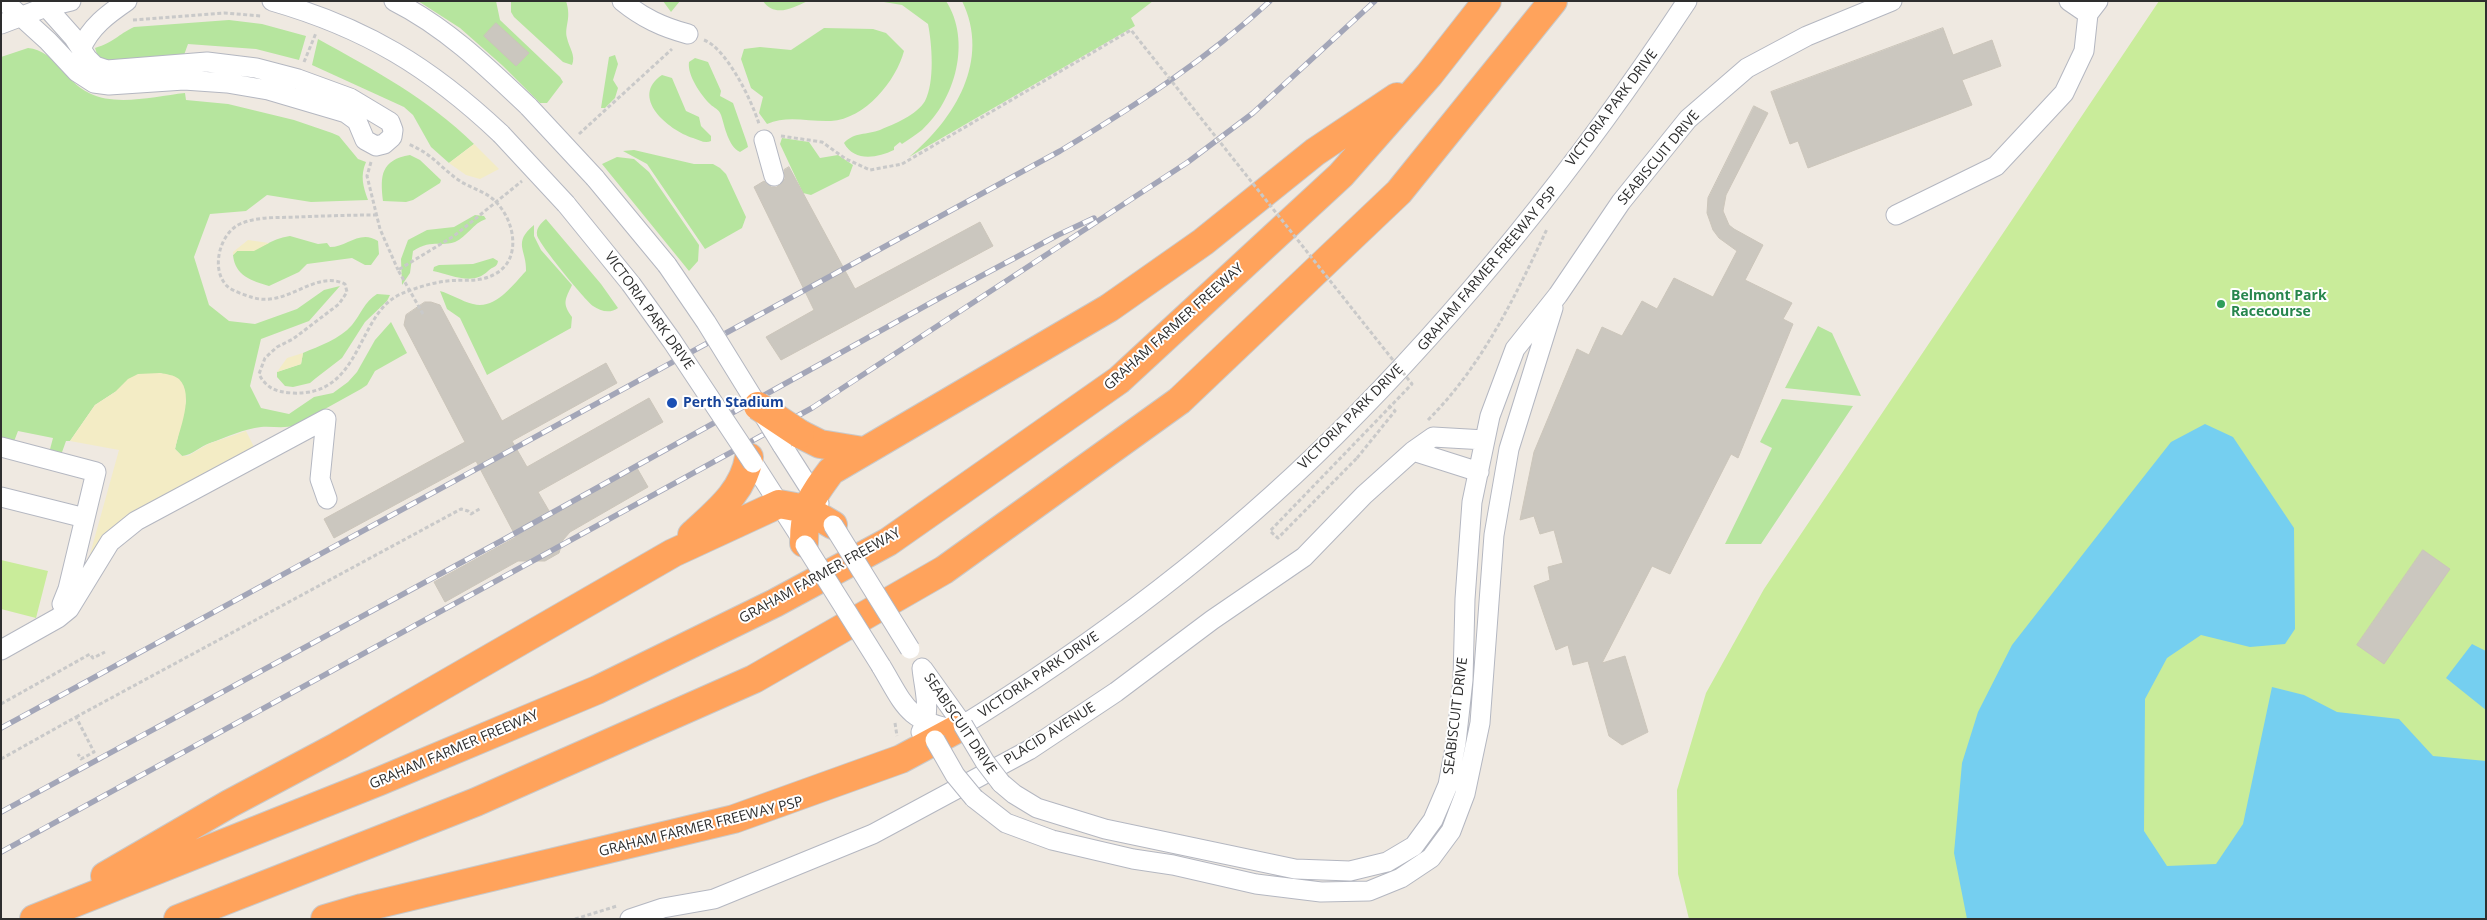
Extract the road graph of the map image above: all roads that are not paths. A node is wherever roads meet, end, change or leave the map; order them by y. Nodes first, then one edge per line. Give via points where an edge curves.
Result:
1 (4, 1) edge
2 (71, 1) edge
3 (127, 1) edge
4 (394, 1) edge
5 (622, 1) edge
6 (1487, 1) edge
7 (1553, 1) edge
8 (1687, 1) edge
9 (1892, 1) edge
10 (2070, 1) edge
11 (43, 4) edge
12 (1869, 5) edge
13 (2088, 6) edge
14 (270, 9) edge
15 (21, 15) junction
16 (1, 24) edge
17 (688, 34) road end
18 (81, 49) junction
19 (1429, 75) junction
20 (764, 140) road end
21 (774, 176) dead end
22 (1896, 215) dead end
23 (1558, 295) junction
24 (758, 406) joint
25 (791, 439) junction
26 (1485, 440) junction
27 (1, 447) edge
28 (863, 451) junction
29 (1413, 451) junction
30 (750, 462) junction
31 (1479, 472) junction
32 (1, 497) edge
33 (327, 500) dead end
34 (810, 502) junction
35 (779, 504) junction
36 (85, 518) junction
37 (833, 525) joint
38 (804, 542) junction
39 (673, 553) junction
40 (1, 644) edge
41 (1, 650) edge
42 (922, 668) junction
43 (945, 729) junction
44 (359, 913) edge
45 (30, 919) edge
46 (34, 919) edge
47 (178, 919) edge
48 (325, 919) edge
49 (630, 919) edge

1 - 15 street
2 - 11 street
3 - 18 street via 99,22
4 - 24 street, bridge via 441,29 479,59 595,178 666,265
5 - 17 street via 656,24
6 - 19 highway, GRAHAM FARMER FREEWAY
7 - 47 highway via 1399,192 1179,401 944,570 754,680 476,802
8 - 43 street, VICTORIA PARK DRIVE via 1640,73 1472,287 1334,437 1271,495 1122,618 1025,687
9 - 12 street, SEABISCUIT DRIVE
10 - 13 street
11 - 15 street
11 - 18 street
12 - 23 street, SEABISCUIT DRIVE via 1747,68 1688,119 1622,202
13 - 22 street via 2084,51 2064,93 1996,166
14 - 30 street, VICTORIA PARK DRIVE, bridge via 346,26 389,47 430,73 501,134 566,204 631,284
15 - 16 street
15 - 18 street via 77,72 94,83 184,80 227,83 268,90 346,113 357,122 365,140 384,142 393,130 390,122 350,98 256,68 207,62 107,70 96,66
19 - 28 highway via 1315,152 1203,242 1109,308
19 - 46 highway, GRAHAM FARMER FREEWAY via 1341,175 1119,380 888,542 775,603 597,690 380,781
20 - 21 street
23 - 26 street, SEABISCUIT DRIVE via 1516,348 1490,416
23 - 43 street, SEABISCUIT DRIVE, bridge via 1509,450 1494,535 1480,723 1465,794 1451,831 1431,858 1401,878 1369,891 1321,892 1256,884 1052,840 1006,823 974,798 955,775
24 - 25 highway, bridge
25 - 28 highway
25 - 34 street
26 - 29 street, PLACID AVENUE via 1432,437
26 - 31 street, SEABISCUIT DRIVE
27 - 36 street via 96,472
28 - 34 highway via 831,471
29 - 31 street
29 - 49 street, PLACID AVENUE via 1304,557 1116,692 1029,750 872,834 714,899 663,908
30 - 35 street, VICTORIA PARK DRIVE
30 - 39 highway via 737,490
31 - 43 street, SEABISCUIT DRIVE, bridge via 1472,502 1462,680 1448,784 1433,820 1414,846 1387,862 1350,871 1295,869 1105,829 1037,808 1014,794 984,762
32 - 36 street
33 - 41 street via 320,479 326,419 136,521 110,542 69,609
34 - 35 highway
34 - 37 highway
34 - 38 highway
35 - 38 street, VICTORIA PARK DRIVE
35 - 39 highway
36 - 40 street via 60,609
37 - 42 street, bridge
38 - 43 street, VICTORIA PARK DRIVE, bridge via 904,704 916,718
39 - 45 highway
42 - 43 street, SEABISCUIT DRIVE
42 - 43 street via 927,707
43 - 44 highway via 901,759 734,819
44 - 48 highway

